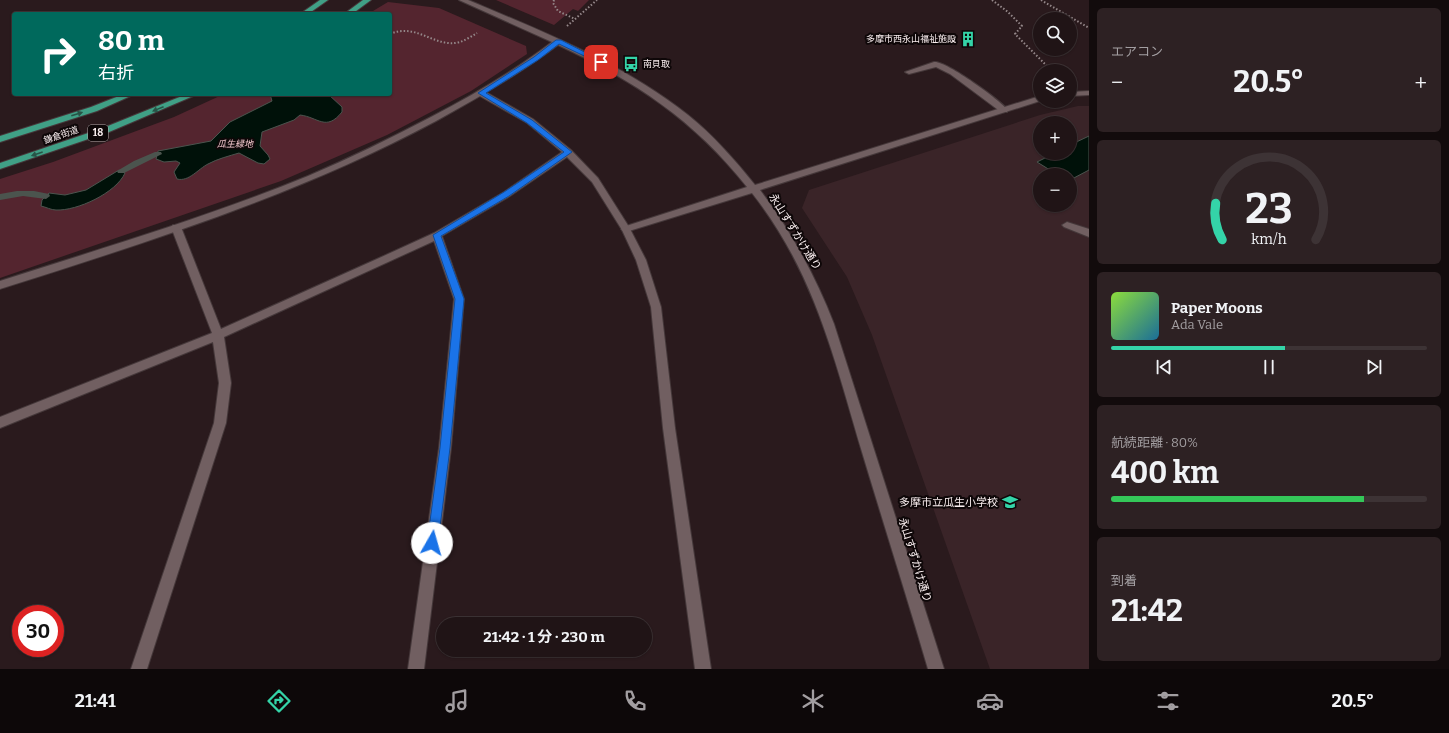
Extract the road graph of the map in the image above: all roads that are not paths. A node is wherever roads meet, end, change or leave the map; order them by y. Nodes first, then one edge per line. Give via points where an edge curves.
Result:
1 (325, 0) edge
2 (368, 0) edge
3 (462, 0) edge
4 (306, 12) edge
5 (350, 12) edge
6 (558, 41) junction
7 (909, 72) dead end
8 (481, 93) junction
9 (1089, 93) edge
10 (1077, 94) edge
11 (126, 96) edge
12 (189, 96) edge
13 (1033, 100) edge
14 (1004, 110) junction
15 (0, 139) edge
16 (568, 152) junction
17 (0, 166) edge
18 (754, 188) junction
19 (1068, 225) dead end
20 (176, 227) junction
21 (626, 229) junction
22 (1089, 233) edge
23 (437, 235) junction
24 (0, 285) edge
25 (218, 335) junction
26 (0, 423) edge
27 (139, 669) edge
28 (416, 669) edge
29 (703, 669) edge
30 (936, 669) edge

1 - 4 main road
2 - 5 main road
3 - 6 street, 永山すずかけ通り
6 - 8 street via 536,59
6 - 18 street, 永山すずかけ通り via 601,62 649,91 686,118
7 - 14 street via 937,64 954,72
8 - 16 street via 530,122
8 - 20 street via 397,139 292,186
9 - 10 street
15 -> 11 main road, 鎌倉街道 / 18
12 -> 17 main road, 鎌倉街道 / 18 via 106,130
13 - 14 street
14 - 18 street
16 - 21 street via 595,180
16 - 23 street via 507,194
18 - 21 street
18 - 30 street, 永山すずかけ通り via 788,240 814,290 833,339
19 - 22 street
20 - 24 street
20 - 25 street
21 - 29 street via 641,260 656,307 669,428
23 - 25 street
23 - 28 street via 459,299 445,448
25 - 26 street
25 - 27 street via 225,383 220,424

